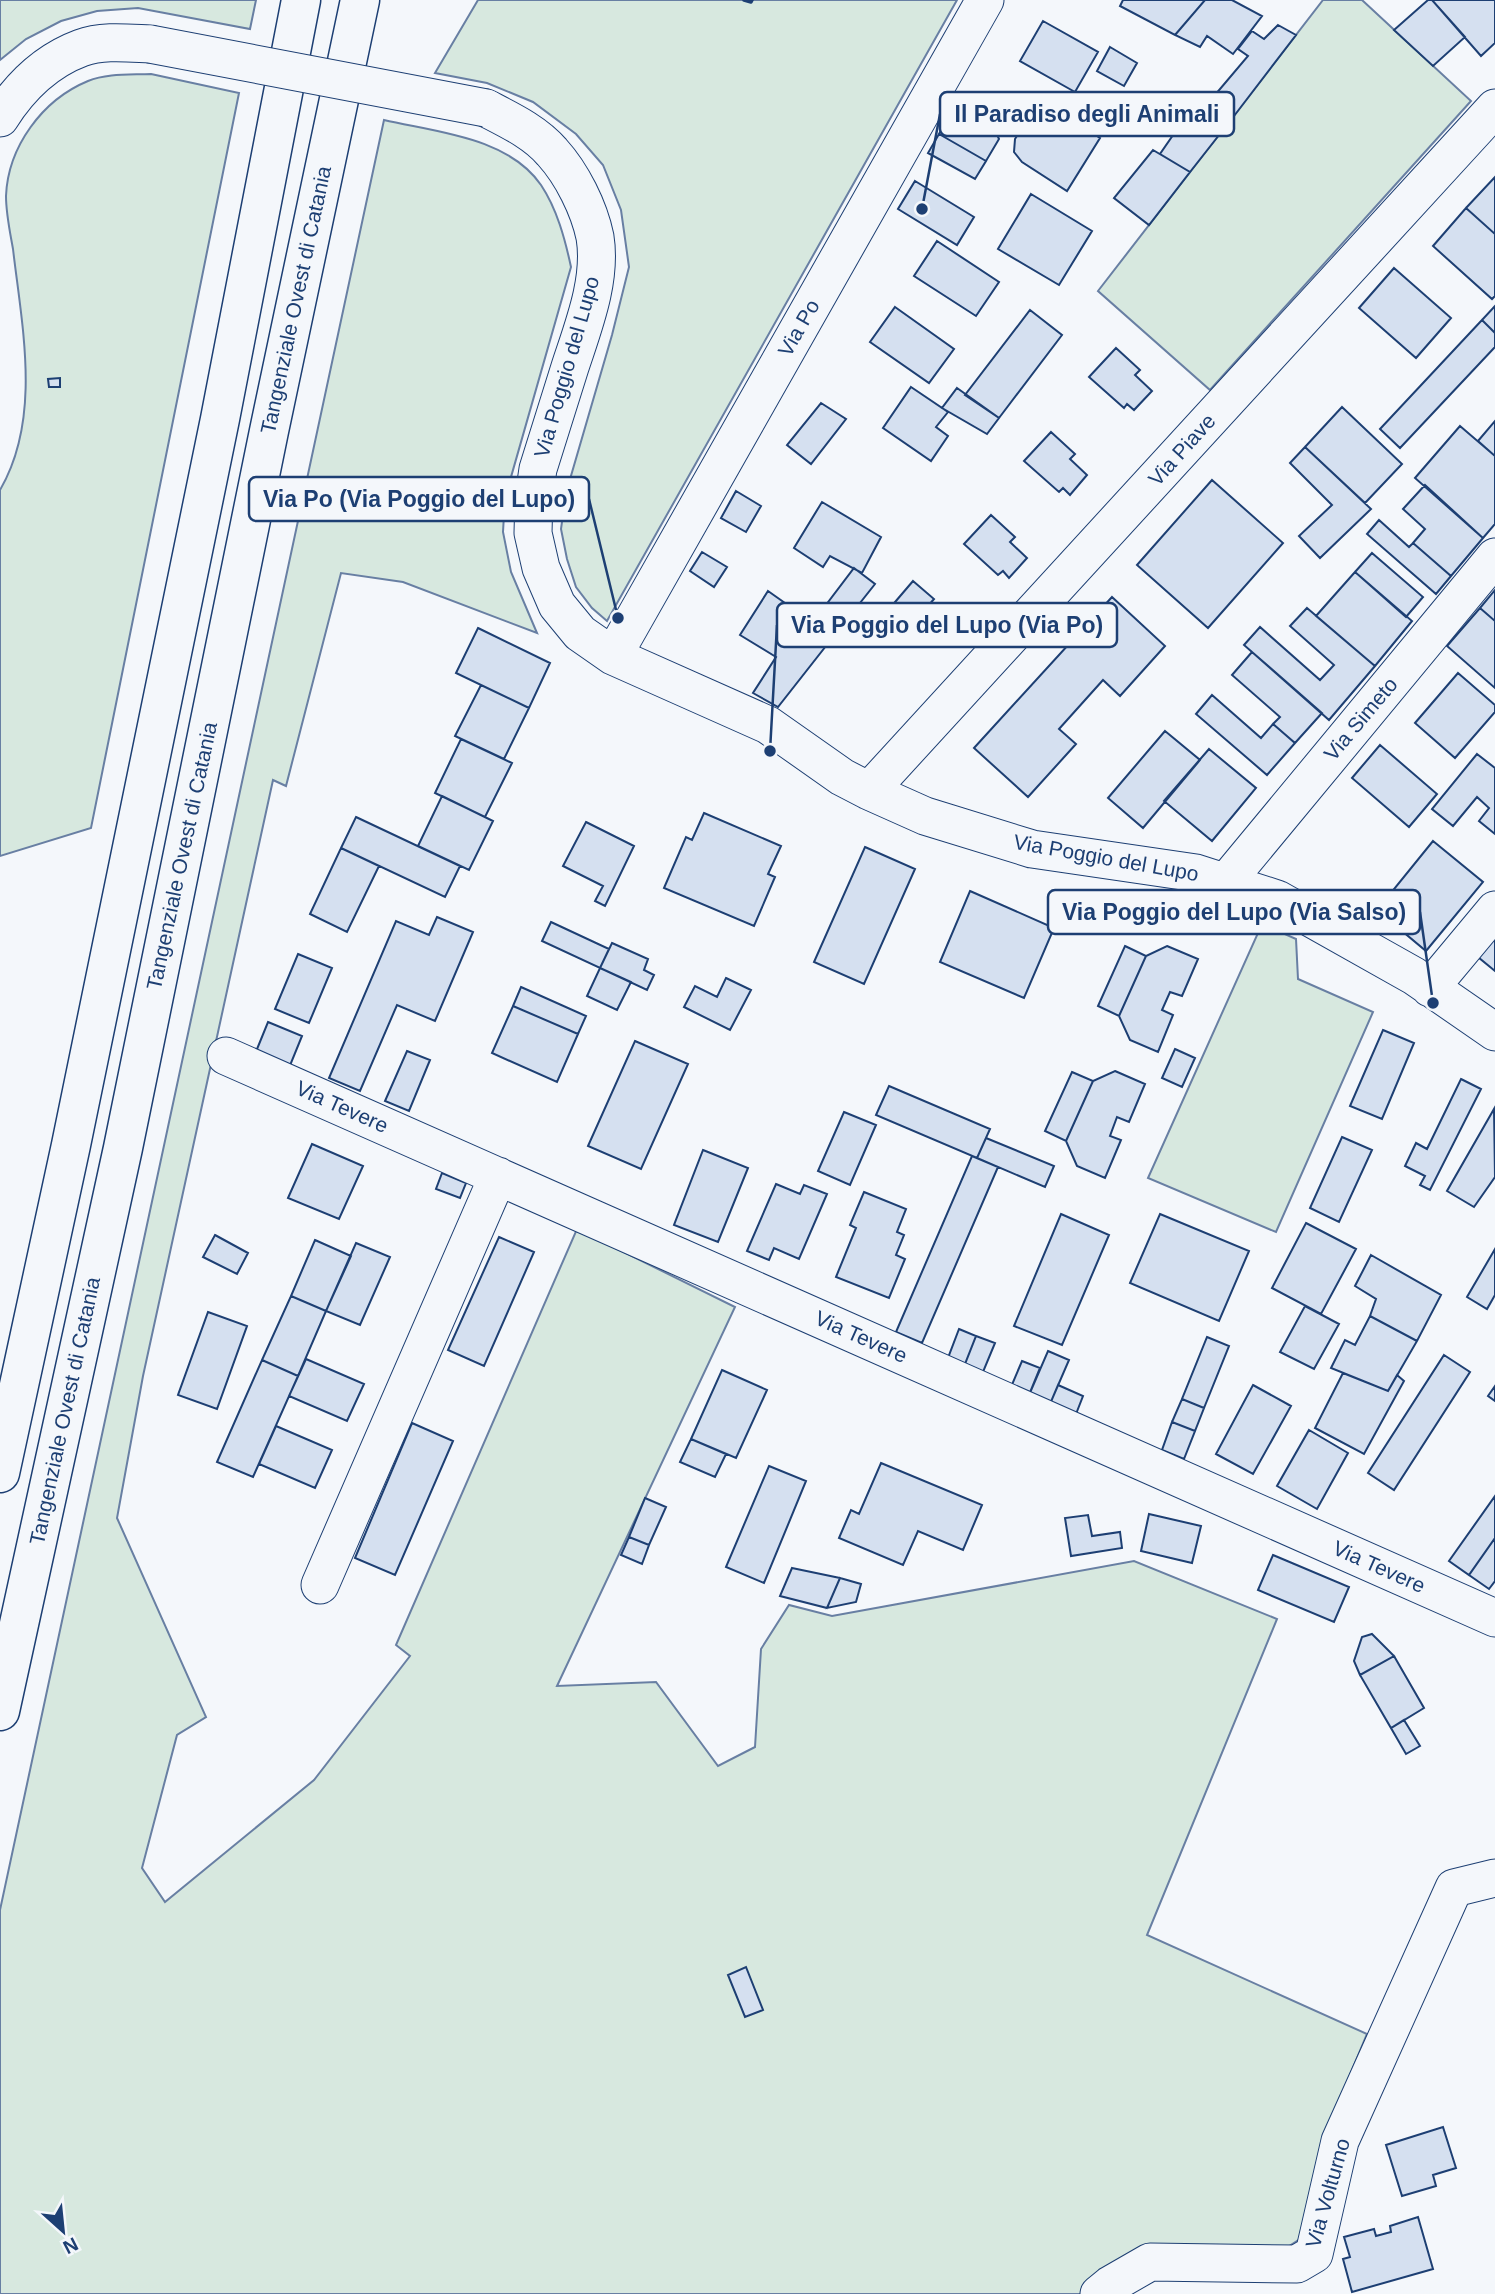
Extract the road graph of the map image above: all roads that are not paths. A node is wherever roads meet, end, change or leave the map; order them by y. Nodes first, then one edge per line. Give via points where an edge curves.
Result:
1 (360, 0) edge
2 (375, 0) edge
3 (985, 0) edge
4 (300, 5) edge
5 (1495, 108) edge
6 (0, 118) edge
7 (308, 245) junction
8 (1495, 557) edge
9 (613, 656) junction
10 (869, 792) junction
11 (1226, 881) junction
12 (1495, 910) edge
13 (1430, 988) junction
14 (1495, 1032) edge
15 (226, 1056) dead end
16 (498, 1176) junction
17 (0, 1473) edge
18 (320, 1585) dead end
19 (1495, 1618) edge
20 (0, 1711) edge
21 (1495, 1878) edge
22 (1099, 2294) edge

1 - 7 highway, Tangenziale Ovest di Catania
2 - 7 highway
3 - 9 street, Via Po
4 - 17 highway via 71,1145
5 - 10 street, Via Piave
6 - 9 street, Via Poggio del Lupo, bridge via 38,72 81,48 150,44 486,108 523,127 551,150 586,211 595,238 595,272 587,313 538,469 533,533 557,605 580,634
7 - 20 highway, Tangenziale Ovest di Catania via 120,1162
8 - 11 street, Via Simeto
9 - 10 street, Via Poggio del Lupo via 768,725
10 - 11 street, Via Poggio del Lupo via 925,816 1032,849
11 - 13 street, Via Poggio del Lupo via 1278,899
12 - 13 street
13 - 14 street, Via Poggio del Lupo
15 - 16 street, Via Tevere
16 - 18 street
16 - 19 street, Via Tevere
21 - 22 street, Via Volturno via 1454,1888 1340,2141 1314,2253 1297,2264 1150,2262

